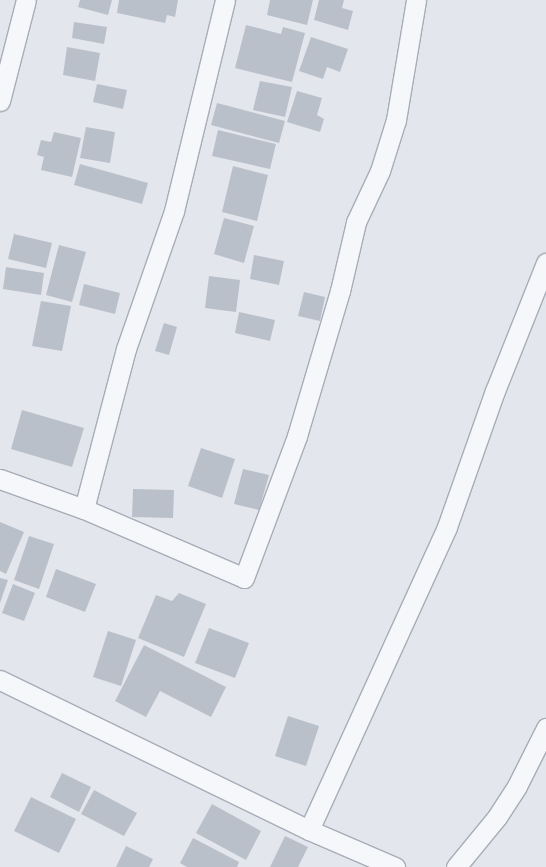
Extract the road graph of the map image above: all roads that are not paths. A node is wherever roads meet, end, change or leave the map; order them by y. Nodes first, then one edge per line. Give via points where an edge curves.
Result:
1 (26, 0) edge
2 (225, 0) edge
3 (416, 0) edge
4 (0, 101) edge
5 (546, 263) edge
6 (0, 479) edge
7 (84, 509) junction
8 (0, 680) edge
9 (546, 728) edge
10 (308, 830) junction
11 (395, 867) edge
12 (456, 867) edge

1 - 4 street
2 - 7 street via 174,211 126,349
3 - 7 street via 396,120 380,171 356,222 297,436 244,578
5 - 10 street via 495,391 447,527
6 - 7 street
8 - 10 street
9 - 12 street via 502,809
10 - 11 street

